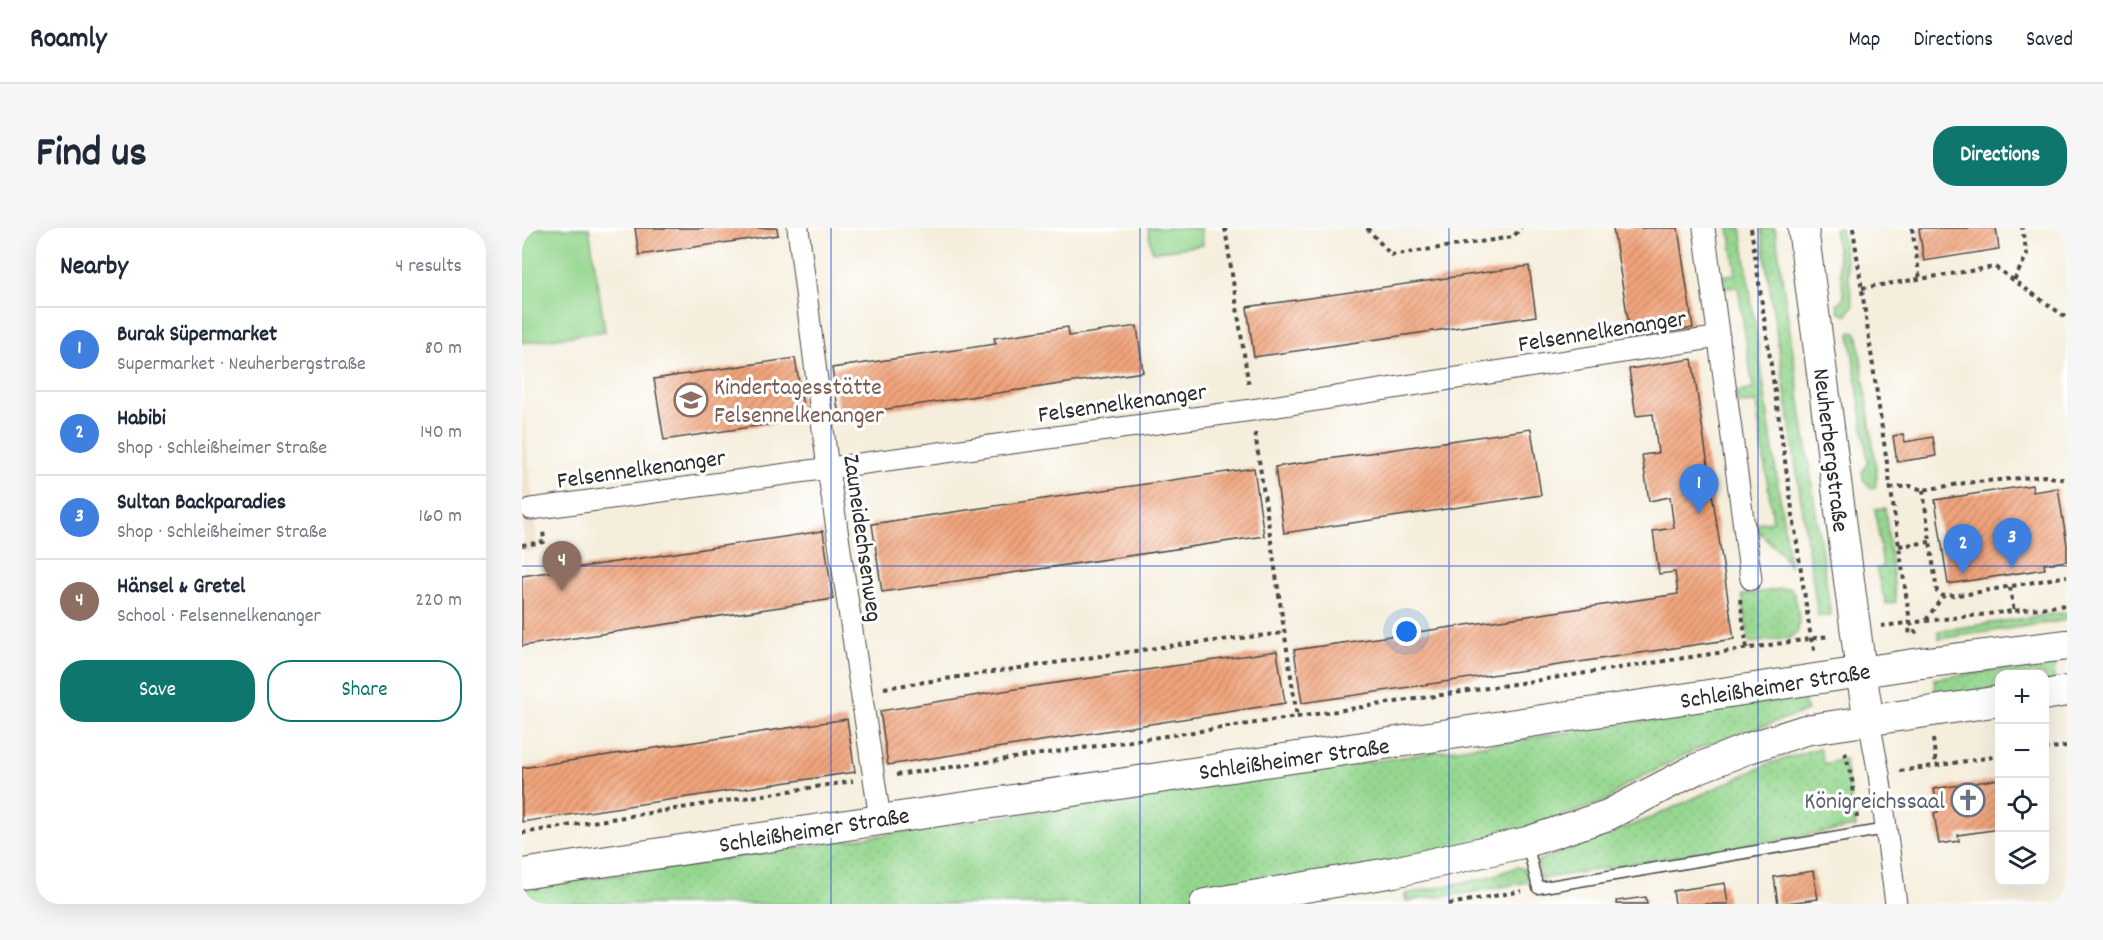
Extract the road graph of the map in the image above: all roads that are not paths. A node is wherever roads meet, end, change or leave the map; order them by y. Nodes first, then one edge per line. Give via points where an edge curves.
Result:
1 (798, 228) edge
2 (1704, 228) edge
3 (1803, 228) edge
4 (1719, 338) junction
5 (828, 469) junction
6 (531, 509) dead end
7 (1751, 579) road end
8 (2067, 645) edge
9 (1861, 672) junction
10 (2067, 691) edge
11 (2049, 694) edge
12 (1995, 702) edge
13 (1869, 721) junction
14 (880, 819) junction
15 (1886, 829) junction
16 (1527, 842) junction
17 (522, 874) edge
18 (1205, 904) edge
19 (1896, 904) edge

1 - 5 street, Zauneidechsenweg
2 - 4 street
3 - 9 main road, Neuherbergstraße
4 - 5 street, Felsennelkenanger via 1252,410
4 - 7 street
5 - 6 street, Felsennelkenanger
5 - 14 street, Zauneidechsenweg
8 - 9 main road, Schleißheimer Straße
9 - 13 main road, Neuherbergstraße
9 - 14 main road, Schleißheimer Straße
10 - 11 main road
12 - 13 main road, Schleißheimer Straße
13 - 15 street
13 - 16 main road, Schleißheimer Straße via 1805,730 1749,747 1696,769 1608,815
14 - 17 main road, Schleißheimer Straße
15 - 16 lane via 1538,888
15 - 19 street
16 - 18 main road, Schleißheimer Straße via 1394,872

